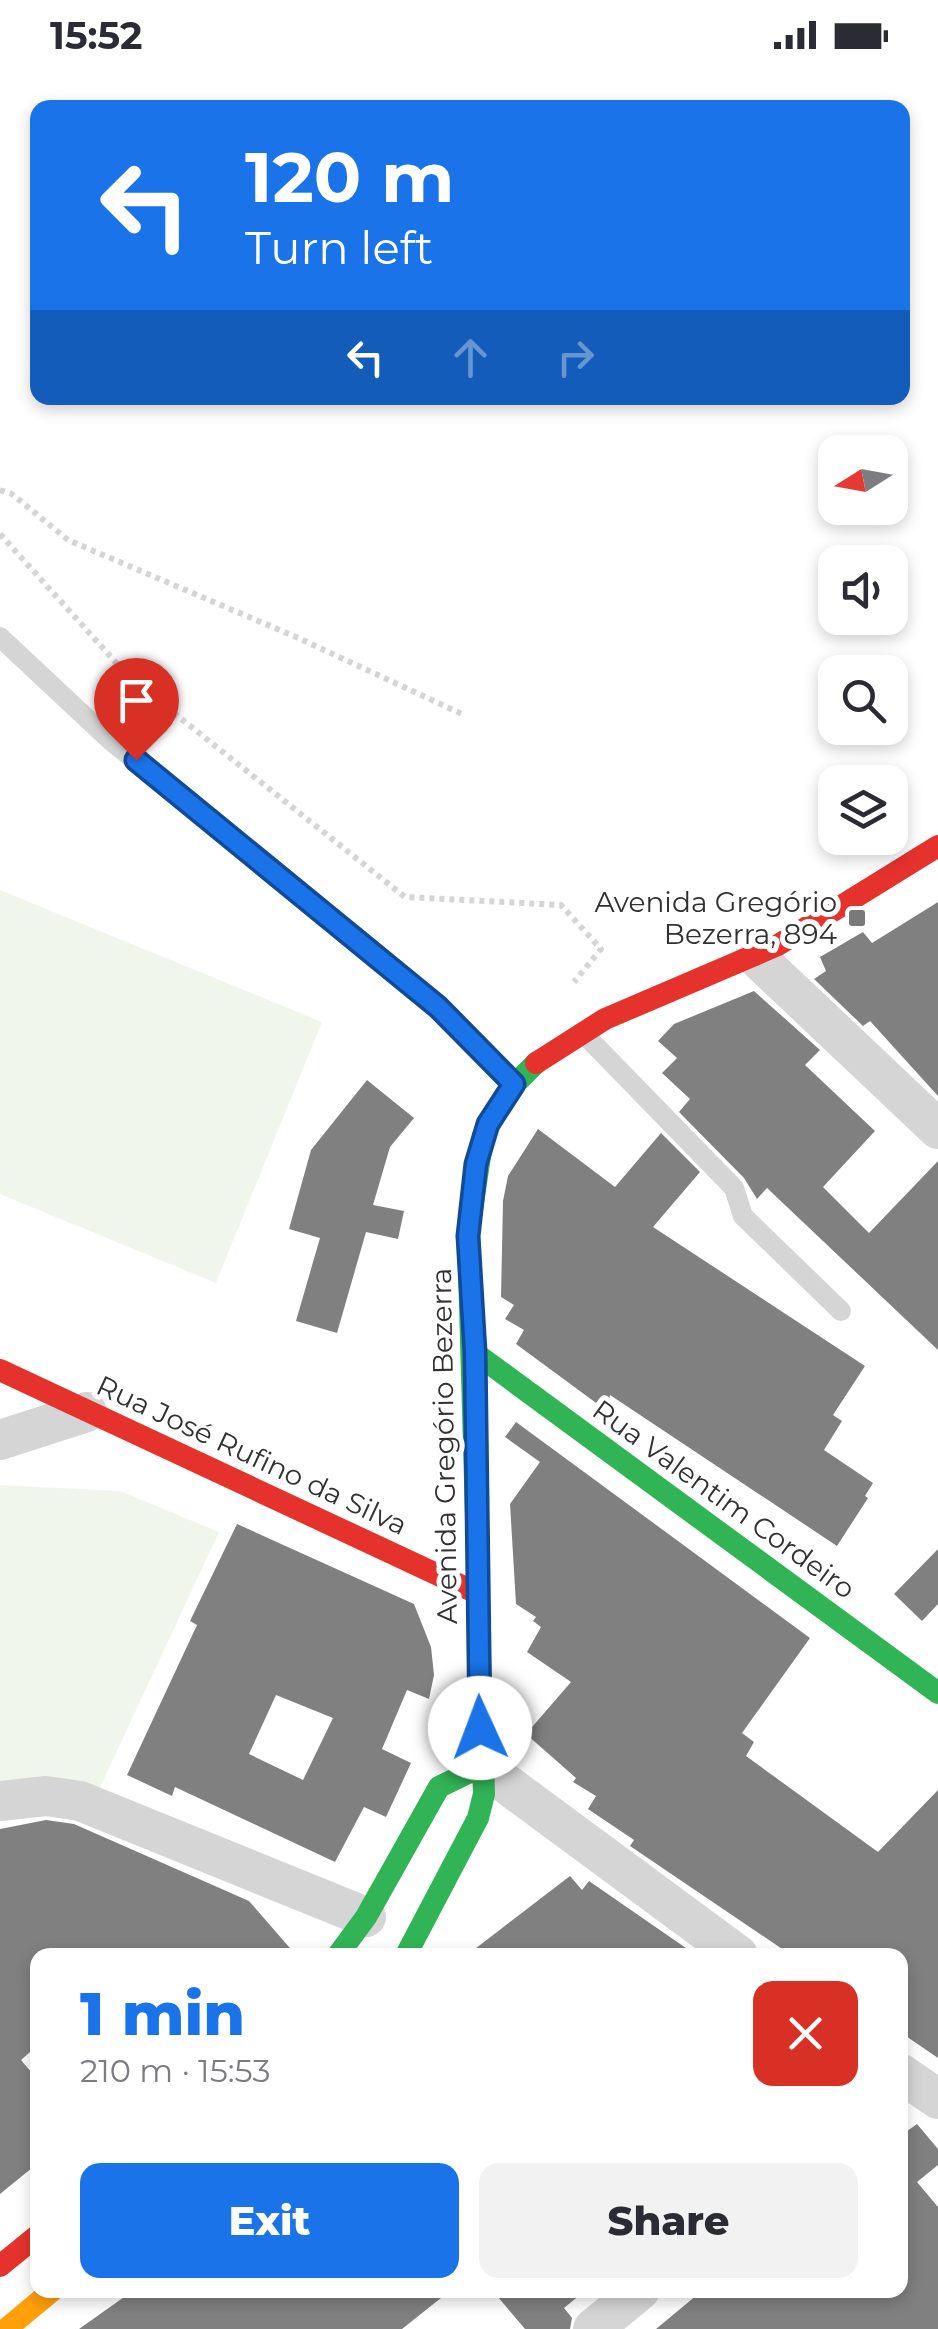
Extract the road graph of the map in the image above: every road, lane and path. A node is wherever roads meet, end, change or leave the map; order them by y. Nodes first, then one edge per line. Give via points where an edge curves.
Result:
1 (0, 490) edge
2 (0, 534) edge
3 (0, 637) edge
4 (462, 714) dead end
5 (938, 846) edge
6 (755, 956) junction
7 (565, 993) dead end
8 (582, 1033) junction
9 (514, 1084) junction
10 (938, 1129) edge
11 (841, 1311) dead end
12 (475, 1352) junction
13 (0, 1370) edge
14 (87, 1412) junction
15 (0, 1440) edge
16 (480, 1594) junction
17 (938, 1693) edge
18 (482, 1766) junction
19 (0, 1801) edge
20 (366, 1917) junction
21 (343, 1948) edge
22 (410, 1948) edge
23 (729, 1948) edge
24 (908, 2078) edge
25 (938, 2099) edge
26 (30, 2241) edge
27 (0, 2266) edge
28 (44, 2298) edge
29 (630, 2298) edge
30 (6, 2329) edge
31 (593, 2329) edge

1 - 4 path via 68,540
2 - 7 path via 130,678 405,897 561,905 601,949
3 - 9 lane via 110,740 438,1007
5 - 6 street, Avenida Gregório Bezerra
6 - 8 street, Avenida Gregório Bezerra via 609,1015
6 - 10 street
8 - 9 street, Avenida Gregório Bezerra
8 - 11 lane via 734,1188 744,1216
9 - 12 street, Avenida Gregório Bezerra via 488,1124 476,1164 468,1236
12 - 16 street, Avenida Gregório Bezerra
12 - 17 street, Rua Valentim Cordeiro
13 - 14 street, Rua José Rufino da Silva
14 - 15 street
14 - 16 street, Rua José Rufino da Silva
16 - 18 street, Avenida Gregório Bezerra
18 - 20 street via 439,1786
18 - 22 street, Avenida Gregório Bezerra via 478,1818
18 - 23 street
19 - 20 street via 80,1800
20 - 21 street
24 - 25 street
26 - 27 street
28 - 30 street
29 - 31 street

